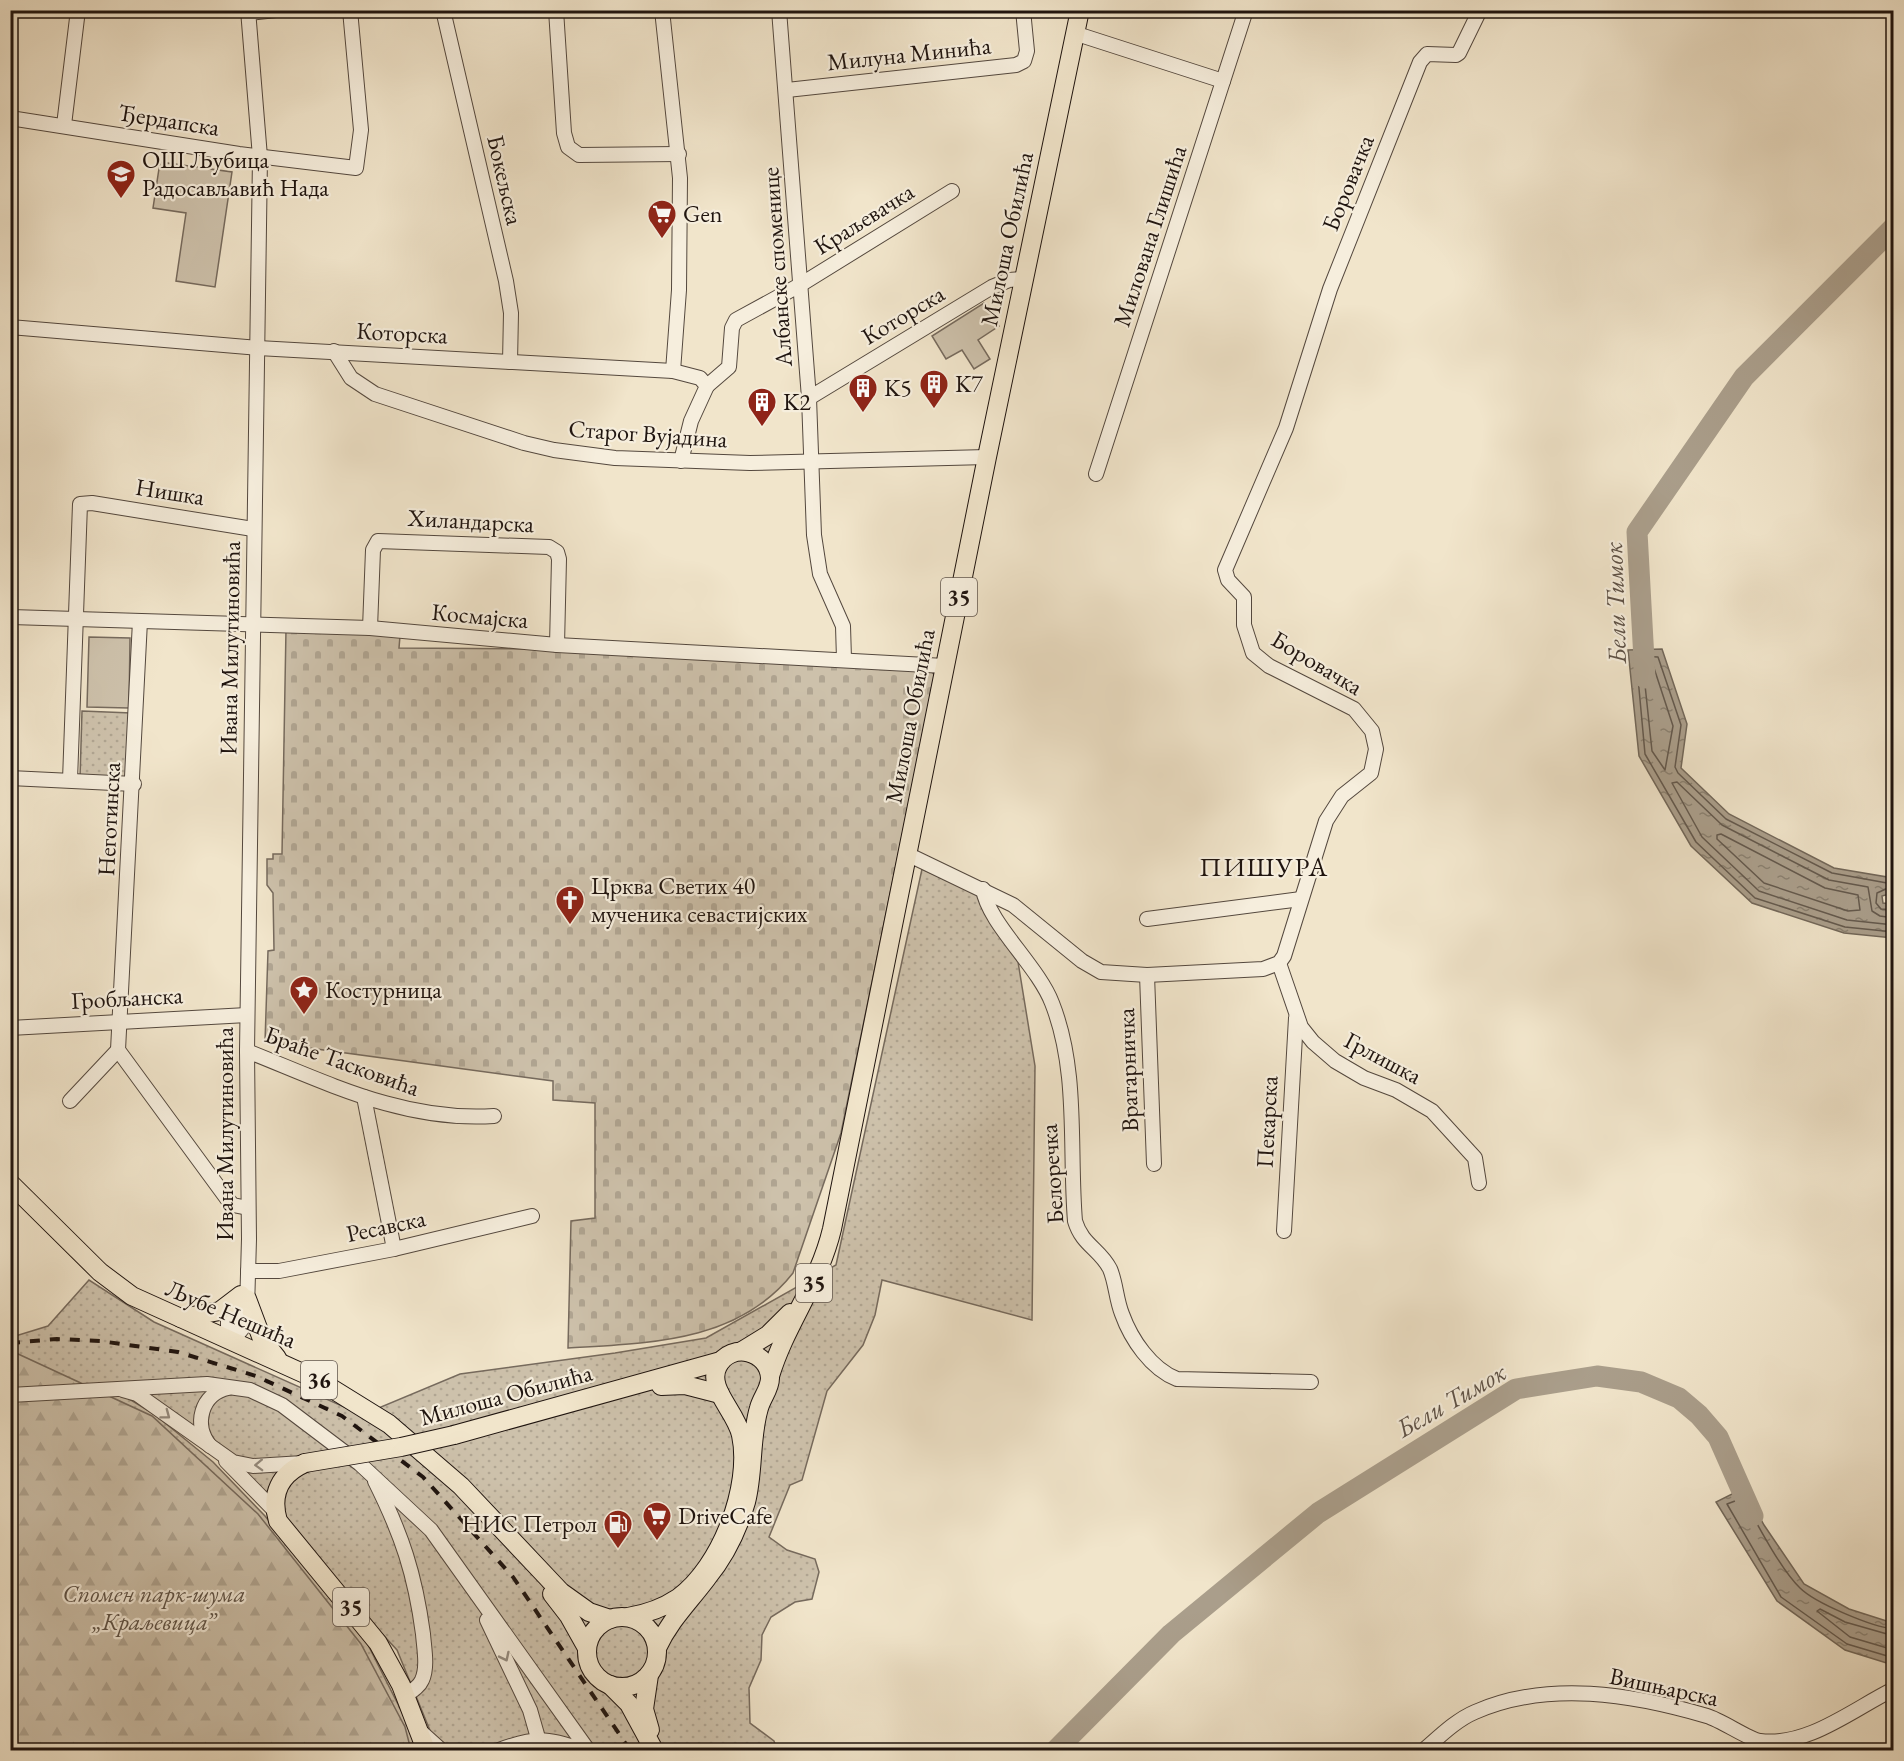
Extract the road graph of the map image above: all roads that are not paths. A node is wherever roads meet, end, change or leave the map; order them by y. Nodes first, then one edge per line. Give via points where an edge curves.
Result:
1 (78, 10) edge
2 (276, 10) edge
3 (351, 10) edge
4 (443, 10) edge
5 (556, 10) edge
6 (662, 10) edge
7 (779, 10) edge
8 (1023, 10) edge
9 (1080, 10) edge
10 (1245, 10) edge
11 (1480, 10) edge
12 (249, 12) edge
13 (1074, 33) junction
14 (1223, 81) junction
15 (787, 90) junction
16 (10, 118) edge
17 (64, 125) junction
18 (679, 154) junction
19 (261, 157) junction
20 (952, 191) dead end
21 (1023, 279) junction
22 (800, 285) junction
23 (10, 327) edge
24 (258, 348) junction
25 (334, 351) junction
26 (510, 362) junction
27 (673, 371) junction
28 (707, 386) junction
29 (809, 398) junction
30 (987, 457) junction
31 (681, 461) junction
32 (812, 461) junction
33 (1096, 474) dead end
34 (80, 504) joint
35 (254, 529) junction
36 (11, 617) edge
37 (75, 618) junction
38 (140, 621) junction
39 (252, 624) junction
40 (370, 628) junction
41 (557, 645) junction
42 (844, 659) junction
43 (945, 666) junction
44 (10, 778) edge
45 (70, 780) junction
46 (134, 784) junction
47 (907, 854) junction
48 (983, 890) junction
49 (1301, 899) junction
50 (1147, 919) dead end
51 (1279, 963) junction
52 (1148, 975) junction
53 (247, 1014) junction
54 (1296, 1016) junction
55 (119, 1021) junction
56 (10, 1028) edge
57 (118, 1050) junction
58 (246, 1051) junction
59 (364, 1097) junction
60 (70, 1101) dead end
61 (494, 1116) dead end
62 (1154, 1164) dead end
63 (10, 1183) edge
64 (842, 1184) junction
65 (1479, 1184) dead end
66 (248, 1208) junction
67 (532, 1216) dead end
68 (1284, 1231) dead end
69 (394, 1249) junction
70 (248, 1271) junction
71 (245, 1293) junction
72 (180, 1318) junction
73 (230, 1340) junction
74 (742, 1351) junction
75 (721, 1361) junction
76 (280, 1362) junction
77 (770, 1376) junction
78 (1311, 1382) dead end
79 (115, 1387) junction
80 (233, 1387) junction
81 (624, 1389) junction
82 (10, 1395) edge
83 (723, 1398) junction
84 (762, 1398) junction
85 (216, 1452) junction
86 (305, 1463) junction
87 (371, 1474) junction
88 (275, 1511) junction
89 (495, 1524) junction
90 (470, 1585) junction
91 (619, 1618) junction
92 (587, 1648) junction
93 (657, 1648) junction
94 (649, 1675) junction
95 (610, 1685) junction
96 (1893, 1689) edge
97 (405, 1695) junction
98 (420, 1732) junction
99 (538, 1738) junction
100 (1754, 1740) junction
101 (426, 1750) edge
102 (441, 1750) edge
103 (499, 1750) edge
104 (582, 1750) edge
105 (588, 1750) edge
106 (654, 1750) edge
107 (659, 1750) edge
108 (1424, 1750) edge
109 (1742, 1750) edge

1 - 17 street
2 - 12 street
3 - 19 street, Ђердапска via 361,130 356,168
4 - 26 street, Бокељска via 506,281 511,313
5 - 18 street via 568,147 579,155
6 - 18 street
7 - 15 street, Албанске споменице
8 - 15 street, Милуна Минића via 1027,51 1024,61 1016,65
9 - 13 main road, Милоша Обилића / 35
10 - 14 street, Милована Глишића
11 - 49 street, Боровачка via 1460,53 1427,54 1420,63 1330,289 1286,428 1225,570 1228,580 1244,597 1244,625 1253,653 1269,666 1354,709 1376,742 1371,773 1342,796 1326,821
12 - 19 street, Ивана Милутиновића
13 - 14 street
13 - 21 main road, Милоша Обилића / 35
14 - 33 street, Милована Глишића
15 - 22 street, Албанске споменице
16 - 17 street, Ђердапска
17 - 19 street, Ђердапска
18 - 27 street via 680,259
19 - 24 street, Ивана Милутиновића
20 - 22 street, Краљевачка
21 - 29 street, Которска via 992,287
21 - 30 main road, Милоша Обилића / 35
22 - 28 street, Краљевачка via 736,320 729,367
22 - 29 street, Албанске споменице
23 - 24 street, Которска
24 - 25 street, Которска
24 - 35 street, Ивана Милутиновића
25 - 26 street, Которска
25 - 31 street, Старог Вујадина via 344,370 366,390 524,443 583,454
26 - 27 street, Которска
27 - 28 street, Которска via 700,378
28 - 31 street via 688,430
29 - 32 street, Албанске споменице
30 - 32 street, Старог Вујадина
30 - 43 main road, Милоша Обилића / 35
31 - 32 street, Старог Вујадина
32 - 42 street, Албанске споменице via 817,558 820,574 840,615
34 - 35 street, Нишка
34 - 37 street, Неготинска
35 - 39 street, Ивана Милутиновића
36 - 37 street, Космајска
37 - 38 street, Космајска
37 - 45 street, Неготинска
38 - 39 street, Космајска
38 - 46 street, Неготинска
39 - 40 street, Космајска
39 - 53 street, Ивана Милутиновића
40 - 41 street, Космајска
40 - 41 street, Хиландарска via 375,543 382,540 549,547 559,559
41 - 42 street, Космајска
42 - 43 street, Космајска
43 - 47 main road, Милоша Обилића / 35
44 - 45 street
45 - 46 street
46 - 55 street, Неготинска
47 - 48 street
47 - 64 main road, Милоша Обилића / 35
48 - 52 street via 1013,905 1095,969
48 - 78 street, Белоречка via 992,911 1042,981 1055,1011 1070,1097 1075,1221 1080,1236 1109,1267 1121,1313 1134,1339 1158,1368 1177,1379
49 - 50 street
49 - 51 street, Боровачка
51 - 52 street via 1263,969
51 - 54 street, Грлишка
52 - 62 street, Вратарничка
53 - 55 street, Гробљанска
53 - 58 street, Ивана Милутиновића
54 - 65 street, Грлишка via 1313,1042 1335,1061 1432,1111 1475,1158
54 - 68 street, Пекарска
55 - 56 street, Гробљанска
55 - 57 street, Неготинска
57 - 60 street
57 - 66 street via 232,1205
58 - 59 street, Браће Тасковића
58 - 66 street, Ивана Милутиновића
59 - 61 street, Браће Тасковића via 447,1117
59 - 69 street
63 - 72 main road, Љубе Нешића / 36 via 109,1279 145,1304
64 - 74 main road, Милоша Обилића / 35 via 816,1263 792,1310 774,1331
64 - 77 main road, Милоша Обилића / 35 via 817,1277 782,1341
66 - 70 street, Ивана Милутиновића
67 - 69 street, Ресавска
69 - 70 street, Ресавска via 279,1271
70 - 71 street, Ивана Милутиновића
71 - 72 main road via 220,1311
71 - 73 street, Ивана Милутиновића via 228,1321
71 - 76 main road via 262,1339
72 - 73 main road, Љубе Нешића / 36
73 - 76 main road, Љубе Нешића / 36
74 - 75 main road, 35
74 - 77 main road via 759,1357
75 - 81 main road, Милоша Обилића / 35
75 - 83 main road via 715,1377
76 - 89 main road, Љубе Нешића / 36 via 333,1387 389,1424 436,1461
77 - 84 main road, 35
79 - 80 street
79 - 82 street
79 -> 85 street via 137,1394
80 - 85 street via 214,1394 201,1414 203,1436
80 - 87 street via 282,1405
81 - 83 main road, Милоша Обилића / 35 via 685,1385
81 - 86 main road, Милоша Обилића / 35, bridge via 454,1435
83 - 84 main road, 35 via 745,1406
83 - 91 main road via 741,1434 743,1458 739,1493 726,1533 699,1576 678,1598 654,1611
84 - 93 main road via 754,1431 749,1486 735,1531 713,1570 672,1620
86 -> 85 street via 246,1466
85 - 88 street
86 - 88 main road, 35 via 288,1472 279,1483
87 - 90 street via 430,1530
87 - 97 street via 398,1527 417,1594 424,1676
88 - 97 main road, 35 via 283,1530 371,1632
89 - 91 main road, 36 via 561,1592 589,1612
89 - 92 main road, 36 via 569,1616
90 -> 99 street via 530,1710
90 - 105 street
91 - 92 main road via 594,1631
91 - 93 main road, 36 via 649,1629
92 - 95 main road, 36 via 593,1672
93 - 94 main road via 656,1664
94 - 95 main road via 624,1688
94 - 107 main road via 645,1716
95 - 106 main road, 36 via 629,1704
96 - 100 street, Вишњарска via 1819,1729 1788,1739
97 - 98 main road, 35
98 - 101 main road, 35
98 - 102 street
99 - 103 street
99 - 104 street
100 - 108 street, Вишњарска via 1707,1716 1631,1699 1543,1693 1473,1713
100 - 109 street

